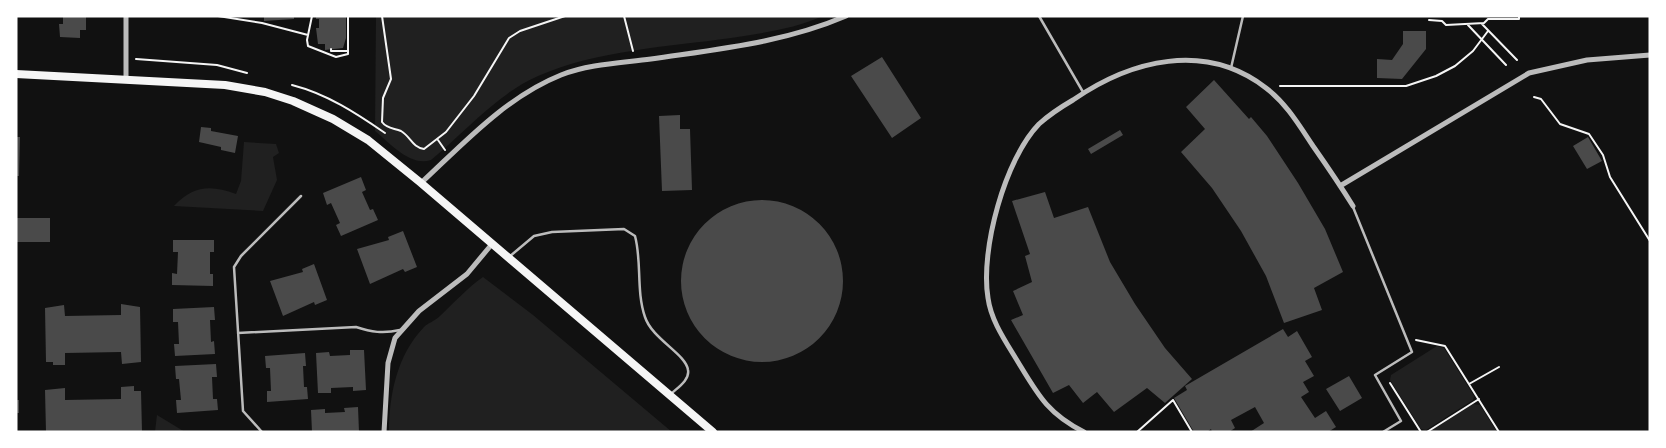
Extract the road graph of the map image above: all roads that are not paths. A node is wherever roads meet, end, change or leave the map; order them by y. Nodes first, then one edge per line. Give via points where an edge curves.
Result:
1 (126, 16) edge
2 (846, 16) edge
3 (1039, 16) edge
4 (1243, 16) edge
5 (1650, 55) edge
6 (1231, 69) junction
7 (16, 74) edge
8 (126, 80) junction
9 (1083, 92) junction
10 (421, 183) junction
11 (1340, 186) junction
12 (300, 196) dead end
13 (1353, 206) joint
14 (492, 244) junction
15 (508, 258) junction
16 (401, 330) junction
17 (238, 333) junction
18 (670, 395) junction
19 (262, 432) edge
20 (384, 432) edge
21 (713, 432) edge
22 (1084, 432) edge
23 (1383, 432) edge

1 - 8 street
2 - 10 street via 765,43 610,64 563,74 534,88 499,112
3 - 9 lane
4 - 6 lane
5 - 11 street via 1587,60 1529,73
6 - 9 street via 1188,61 1146,64 1112,76
6 - 11 street via 1246,75 1279,99
7 - 8 main road
8 - 10 main road via 226,85 293,101 351,130
9 - 22 street via 1039,125 1012,165 999,203 986,268 988,298 996,324 1042,402 1066,424
10 - 14 main road
11 - 13 street
12 - 17 lane via 234,267
13 - 23 lane via 1412,352 1374,375 1401,421
14 - 15 main road
14 - 16 street via 467,274 419,311
15 - 18 main road
15 - 18 lane via 534,236 552,232 624,229 635,236 645,317 653,333 685,361 688,371 686,379
16 - 17 lane via 370,332 356,327
16 - 20 street via 395,338 388,363
17 - 19 lane via 243,411
18 - 21 main road

